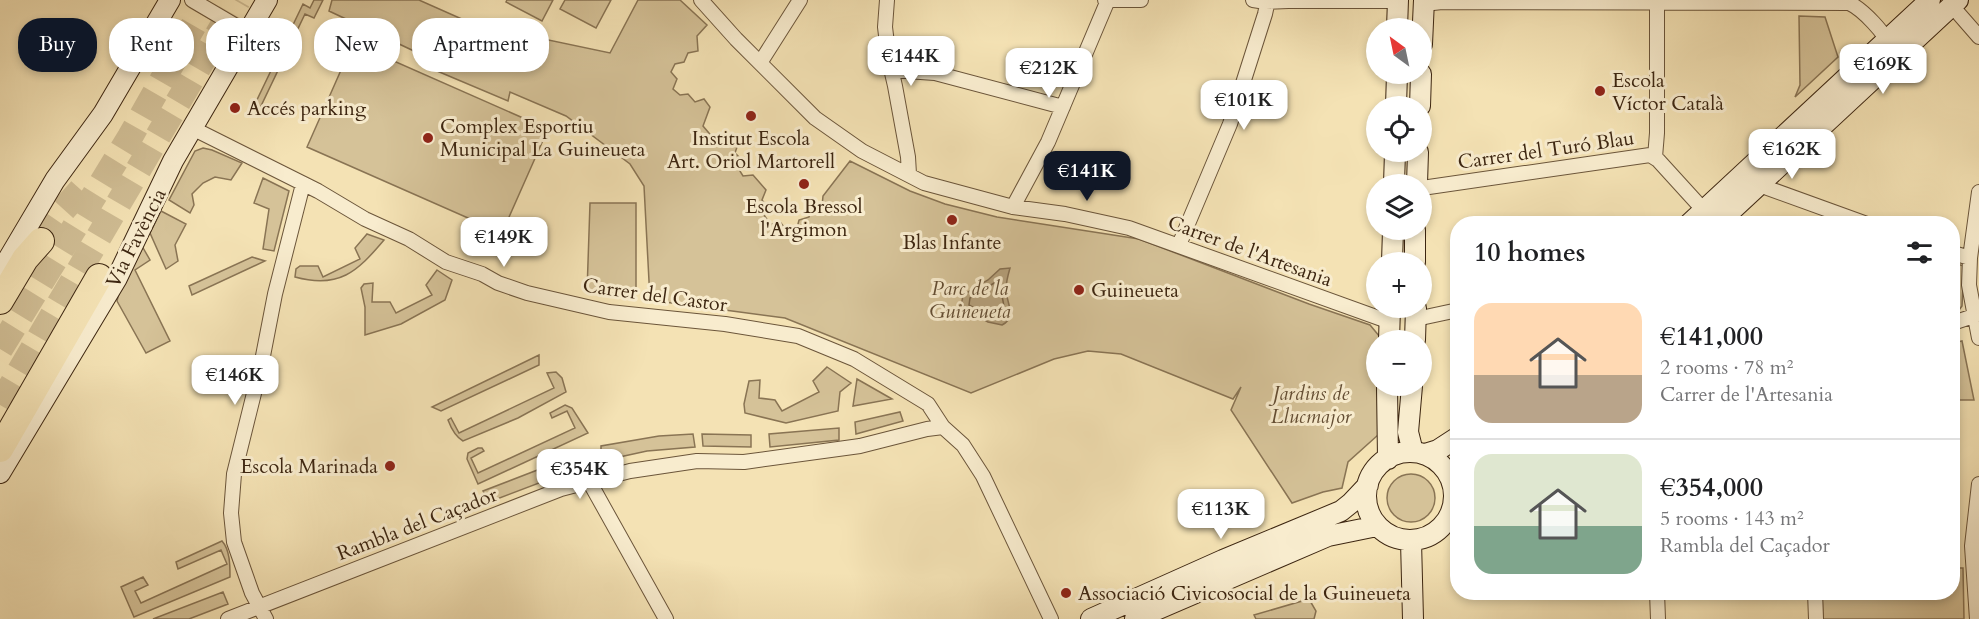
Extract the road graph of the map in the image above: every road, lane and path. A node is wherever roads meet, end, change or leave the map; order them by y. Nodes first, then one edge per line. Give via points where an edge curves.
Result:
1 (170, 0) edge
2 (192, 0) edge
3 (267, 0) edge
4 (701, 0) edge
5 (800, 0) edge
6 (887, 0) edge
7 (1107, 0) edge
8 (1141, 0) edge
9 (1930, 0) edge
10 (1263, 1) edge
11 (1398, 1) edge
12 (1424, 2) edge
13 (1657, 2) edge
14 (1760, 2) edge
15 (1954, 2) edge
16 (1855, 3) edge
17 (223, 18) edge
18 (257, 18) edge
19 (1397, 18) edge
20 (1423, 18) edge
21 (1979, 37) edge
22 (1888, 40) junction
23 (760, 63) junction
24 (892, 70) junction
25 (1882, 70) junction
26 (225, 72) edge
27 (1063, 107) junction
28 (192, 128) junction
29 (1654, 157) junction
30 (909, 174) junction
31 (303, 184) junction
32 (1760, 185) junction
33 (1432, 187) edge
34 (1979, 192) edge
35 (1013, 207) junction
36 (1704, 216) edge
37 (1711, 216) edge
38 (1713, 216) edge
39 (1836, 216) edge
40 (41, 242) tunnel mouth
41 (1179, 245) junction
42 (1960, 256) edge
43 (1970, 258) junction
44 (0, 273) edge
45 (99, 277) dead end
46 (0, 301) edge
47 (1450, 311) edge
48 (1432, 312) edge
49 (1977, 315) edge
50 (1960, 321) edge
51 (1390, 323) edge
52 (1979, 338) edge
53 (1388, 396) edge
54 (1411, 396) edge
55 (943, 427) junction
56 (1450, 442) edge
57 (0, 449) edge
58 (1419, 453) junction
59 (1388, 459) junction
60 (1450, 470) edge
61 (0, 473) edge
62 (589, 481) junction
63 (1979, 484) edge
64 (1368, 485) junction
65 (1450, 515) edge
66 (1377, 526) junction
67 (1411, 541) junction
68 (1657, 600) edge
69 (1815, 600) edge
70 (258, 607) junction
71 (228, 619) edge
72 (266, 619) edge
73 (666, 619) edge
74 (1051, 619) edge
75 (1091, 619) edge
76 (1135, 619) edge
77 (1413, 619) edge
78 (1658, 619) edge
79 (1816, 619) edge
80 (1977, 619) edge

1 - 44 main road via 103,114 56,180
2 - 17 street
3 - 18 main road, Via Favència
4 - 23 street, Carrer de l'Artesania
5 - 23 street
6 - 24 street via 885,27
7 - 8 street
7 - 27 street
9 - 22 main road
10 - 11 street
10 - 41 street via 1265,14 1230,124
11 - 19 main road
12 - 13 street
12 - 20 main road
13 - 14 street
13 - 29 street
14 - 16 street
15 - 21 street
15 - 25 main road
16 - 22 street
22 - 25 street via 1888,56
22 - 37 main road
23 - 30 street, Carrer de l'Artesania via 836,134
24 - 27 street via 935,73
24 - 30 street
25 - 32 main road
26 - 28 main road, Via Favència
27 - 35 street
28 - 31 street, Carrer del Castor
28 - 61 main road, Via Favència via 117,278
29 - 33 street, Carrer del Turó Blau via 1646,155
29 - 36 street, Carrer del Turó Blau
30 - 35 street, Carrer de l'Artesania via 924,183
31 - 55 street, Carrer del Castor via 447,262 527,293 609,312 798,336 854,359 928,404
31 - 70 street via 234,474 234,543
32 - 38 main road
32 - 39 street
34 - 43 street
35 - 41 street, Carrer de l'Artesania via 1097,220
40 - 46 highway via 25,259
41 - 51 street, Carrer de l'Artesania
42 - 43 street
43 - 49 street via 1969,285
45 - 57 highway
47 - 48 street
49 - 50 street
49 - 52 street
53 - 59 main road
54 - 58 main road via 1408,432
55 - 62 street, Rambla del Caçador via 860,447 744,462 698,461
55 - 74 street, Carrer del Castor via 963,445 983,476
56 - 58 main road via 1438,450
58 - 59 main road
58 - 60 main road
59 - 64 main road
62 - 70 street, Rambla del Caçador
62 - 73 street
63 - 80 street via 1972,546
64 - 66 main road via 1367,506
64 - 75 main road via 1341,511
65 - 67 main road via 1436,532
66 - 67 main road via 1392,537
66 - 76 main road via 1328,536
67 - 77 main road
68 - 78 street
69 - 79 street
70 - 71 street, Rambla del Caçador
70 - 72 street

